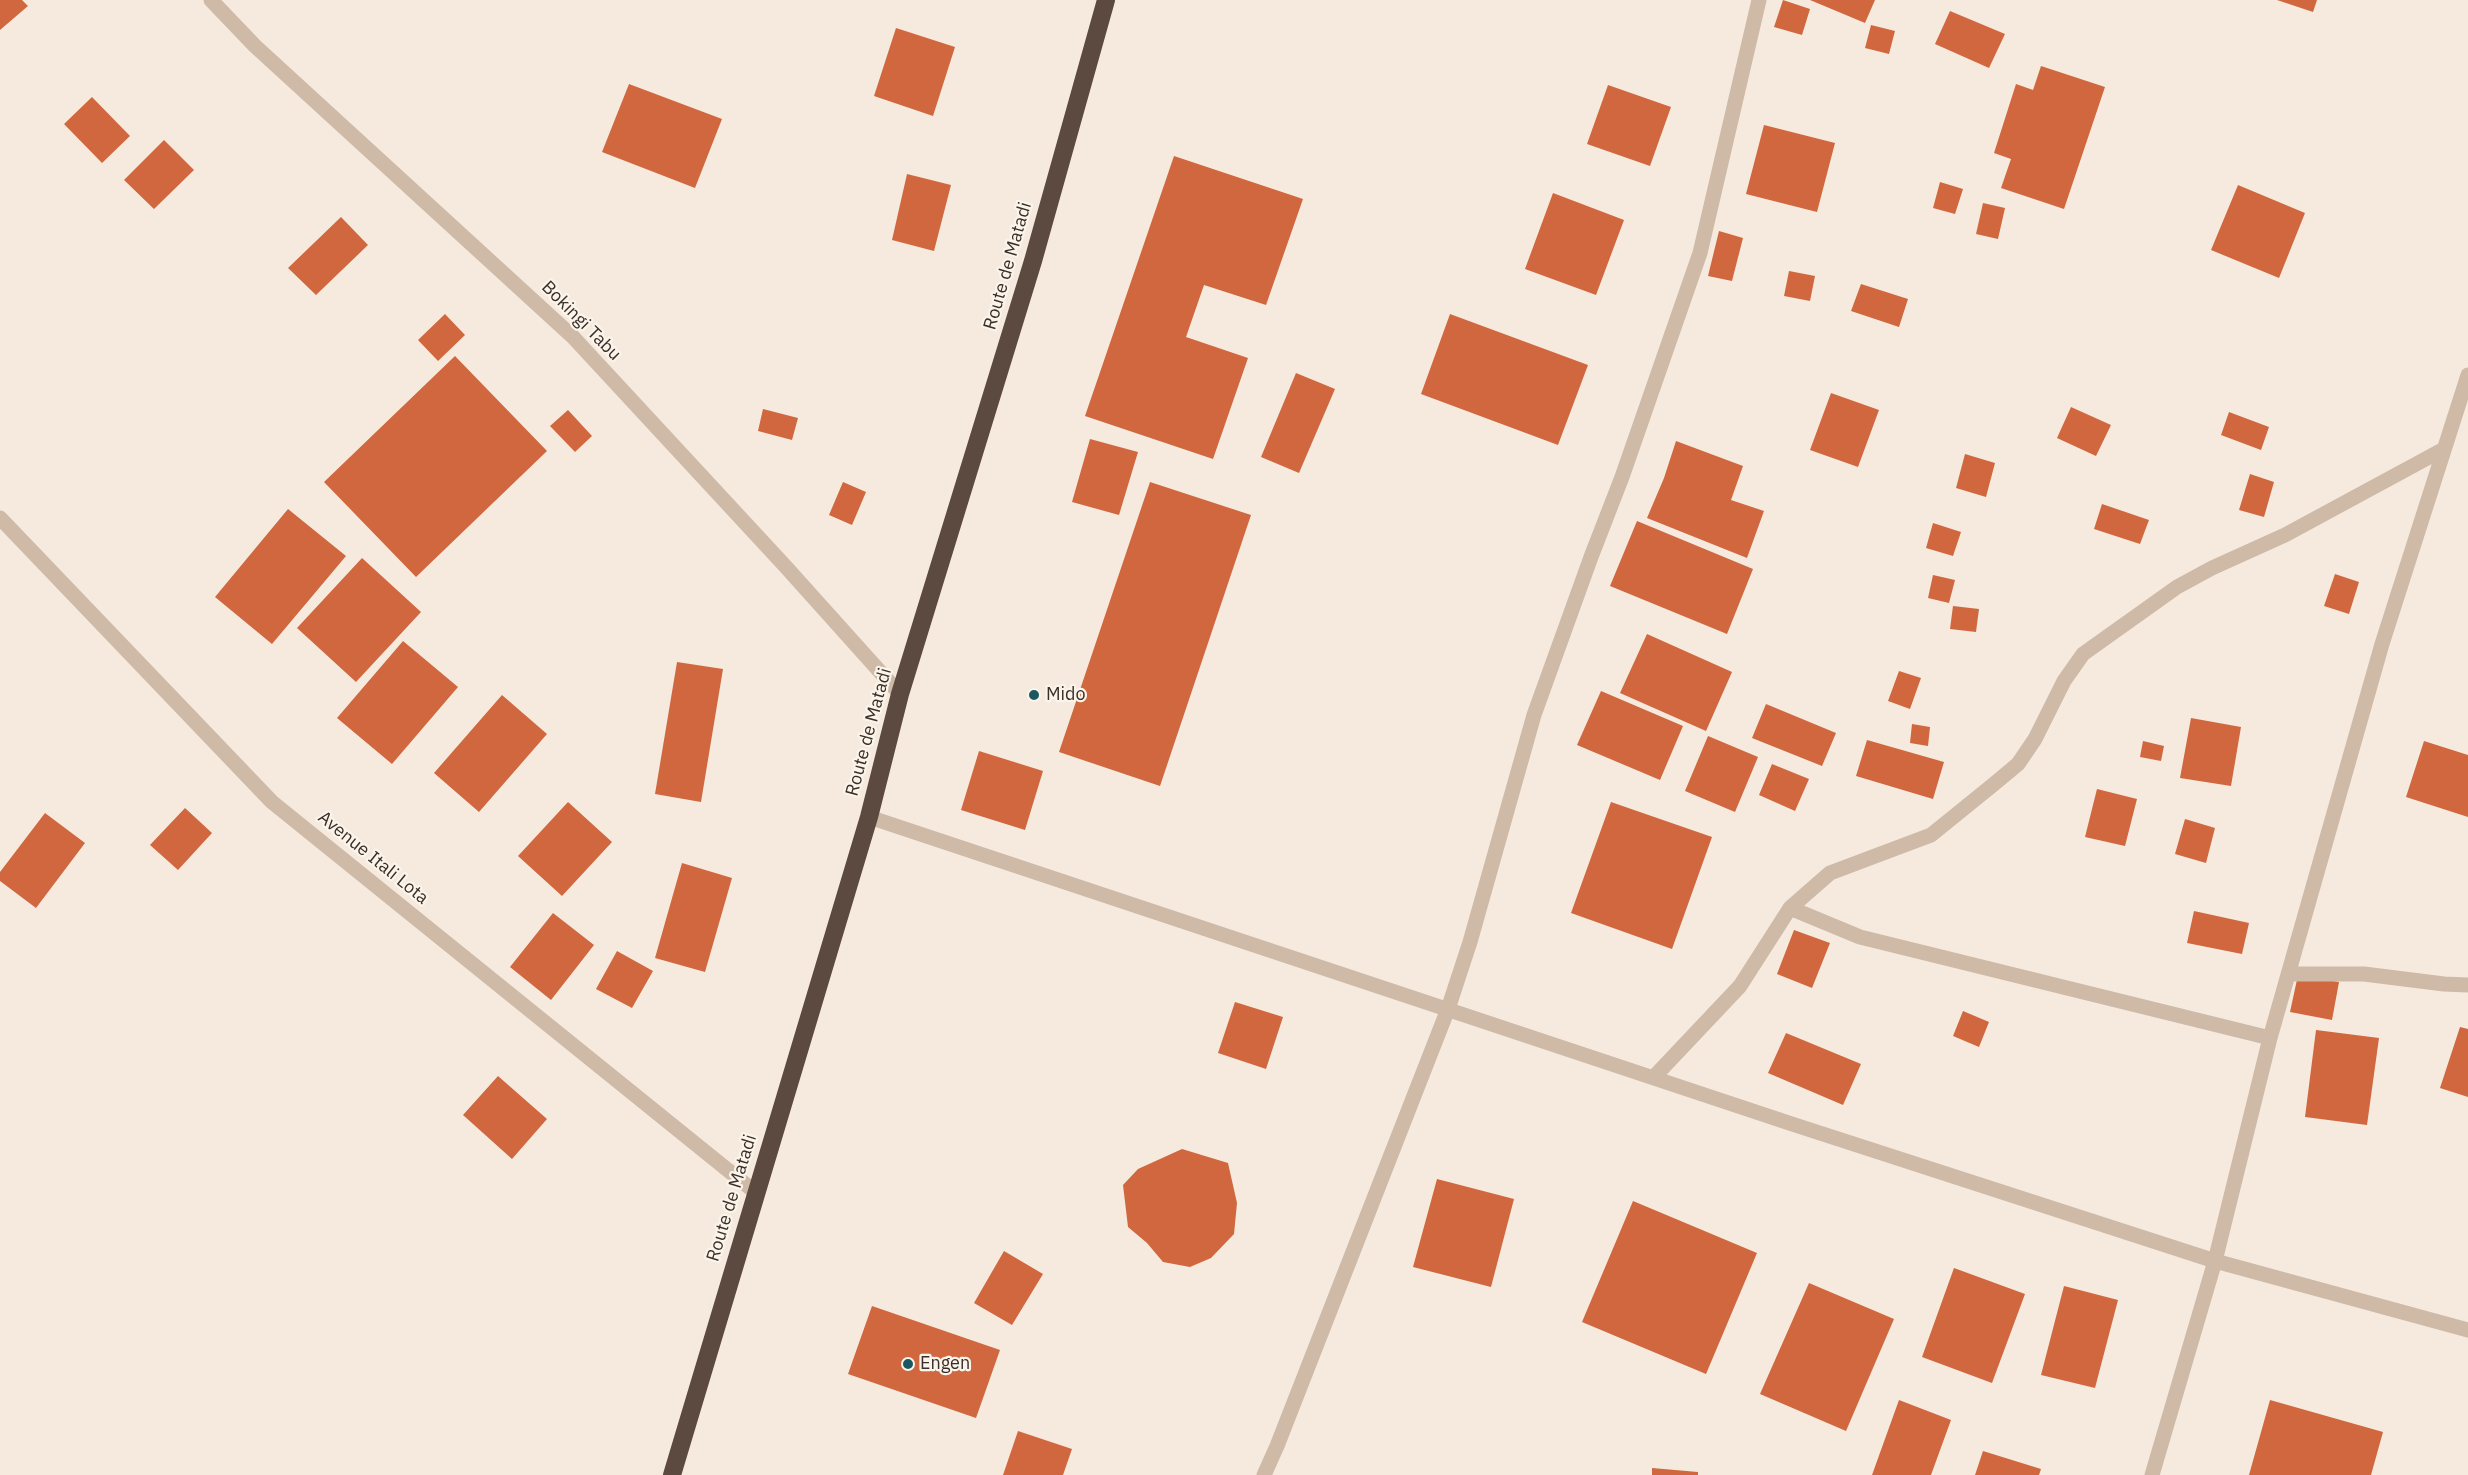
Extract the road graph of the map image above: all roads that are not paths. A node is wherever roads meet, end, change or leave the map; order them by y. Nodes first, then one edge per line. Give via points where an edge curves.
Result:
1 (211, 0) edge
2 (1106, 0) edge
3 (1759, 0) edge
4 (2468, 375) edge
5 (2444, 449) junction
6 (0, 518) edge
7 (900, 694) junction
8 (868, 817) junction
9 (1790, 908) junction
10 (2288, 974) junction
11 (2468, 985) edge
12 (1448, 1009) junction
13 (2270, 1038) junction
14 (1654, 1077) junction
15 (755, 1192) junction
16 (2215, 1261) junction
17 (2468, 1330) edge
18 (672, 1475) edge
19 (1264, 1475) edge
20 (2152, 1475) edge

1 - 7 street, Bokingi Tabu via 255,46 573,337
2 - 7 highway, Route de Matadi via 1033,261
3 - 12 street via 1700,253 1534,715
4 - 5 street
5 - 9 street via 2285,535 2177,587 2083,654 2018,764 1994,784 1931,835 1830,873
5 - 10 street via 2382,644
6 - 15 street, Avenue Itali Lota via 272,802
7 - 8 highway, Route de Matadi
8 - 12 street
8 - 15 highway, Route de Matadi
9 - 13 street via 1860,937
9 - 14 street via 1740,986
10 - 11 street via 2364,974
10 - 13 street
12 - 14 street
12 - 19 street
13 - 16 street
14 - 16 street
15 - 18 highway, Route de Matadi
16 - 17 street
16 - 20 street

